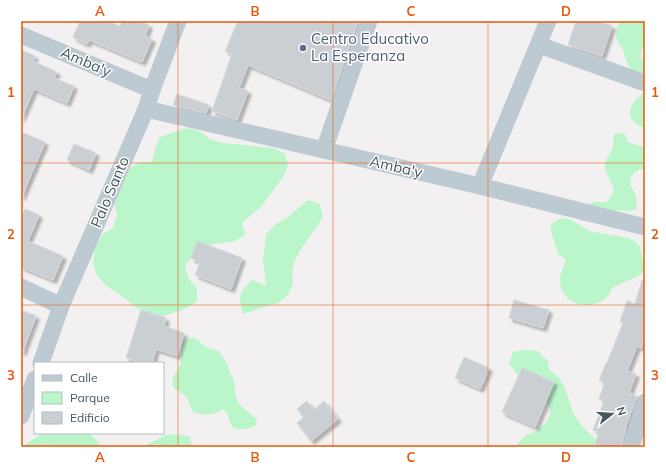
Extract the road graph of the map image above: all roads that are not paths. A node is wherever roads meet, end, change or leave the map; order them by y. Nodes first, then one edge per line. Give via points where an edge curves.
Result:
1 (178, 21) edge
2 (369, 21) edge
3 (548, 21) edge
4 (21, 35) edge
5 (539, 45) junction
6 (645, 83) edge
7 (152, 90) junction
8 (146, 109) junction
9 (324, 150) junction
10 (480, 186) junction
11 (645, 227) edge
12 (21, 287) edge
13 (61, 306) junction
14 (40, 362) edge
15 (34, 381) edge
16 (645, 402) edge
17 (21, 416) edge
18 (636, 443) edge

1 - 7 street, Palo Santo
2 - 9 street
3 - 5 street
4 - 7 street, Amba'y
5 - 6 street
5 - 10 street
7 - 8 street, Palo Santo
8 - 9 street, Amba'y
8 - 13 street, Palo Santo
9 - 10 street, Amba'y
10 - 11 street, Amba'y
12 - 13 street
13 - 14 street, Palo Santo
15 - 17 street
16 - 18 street

